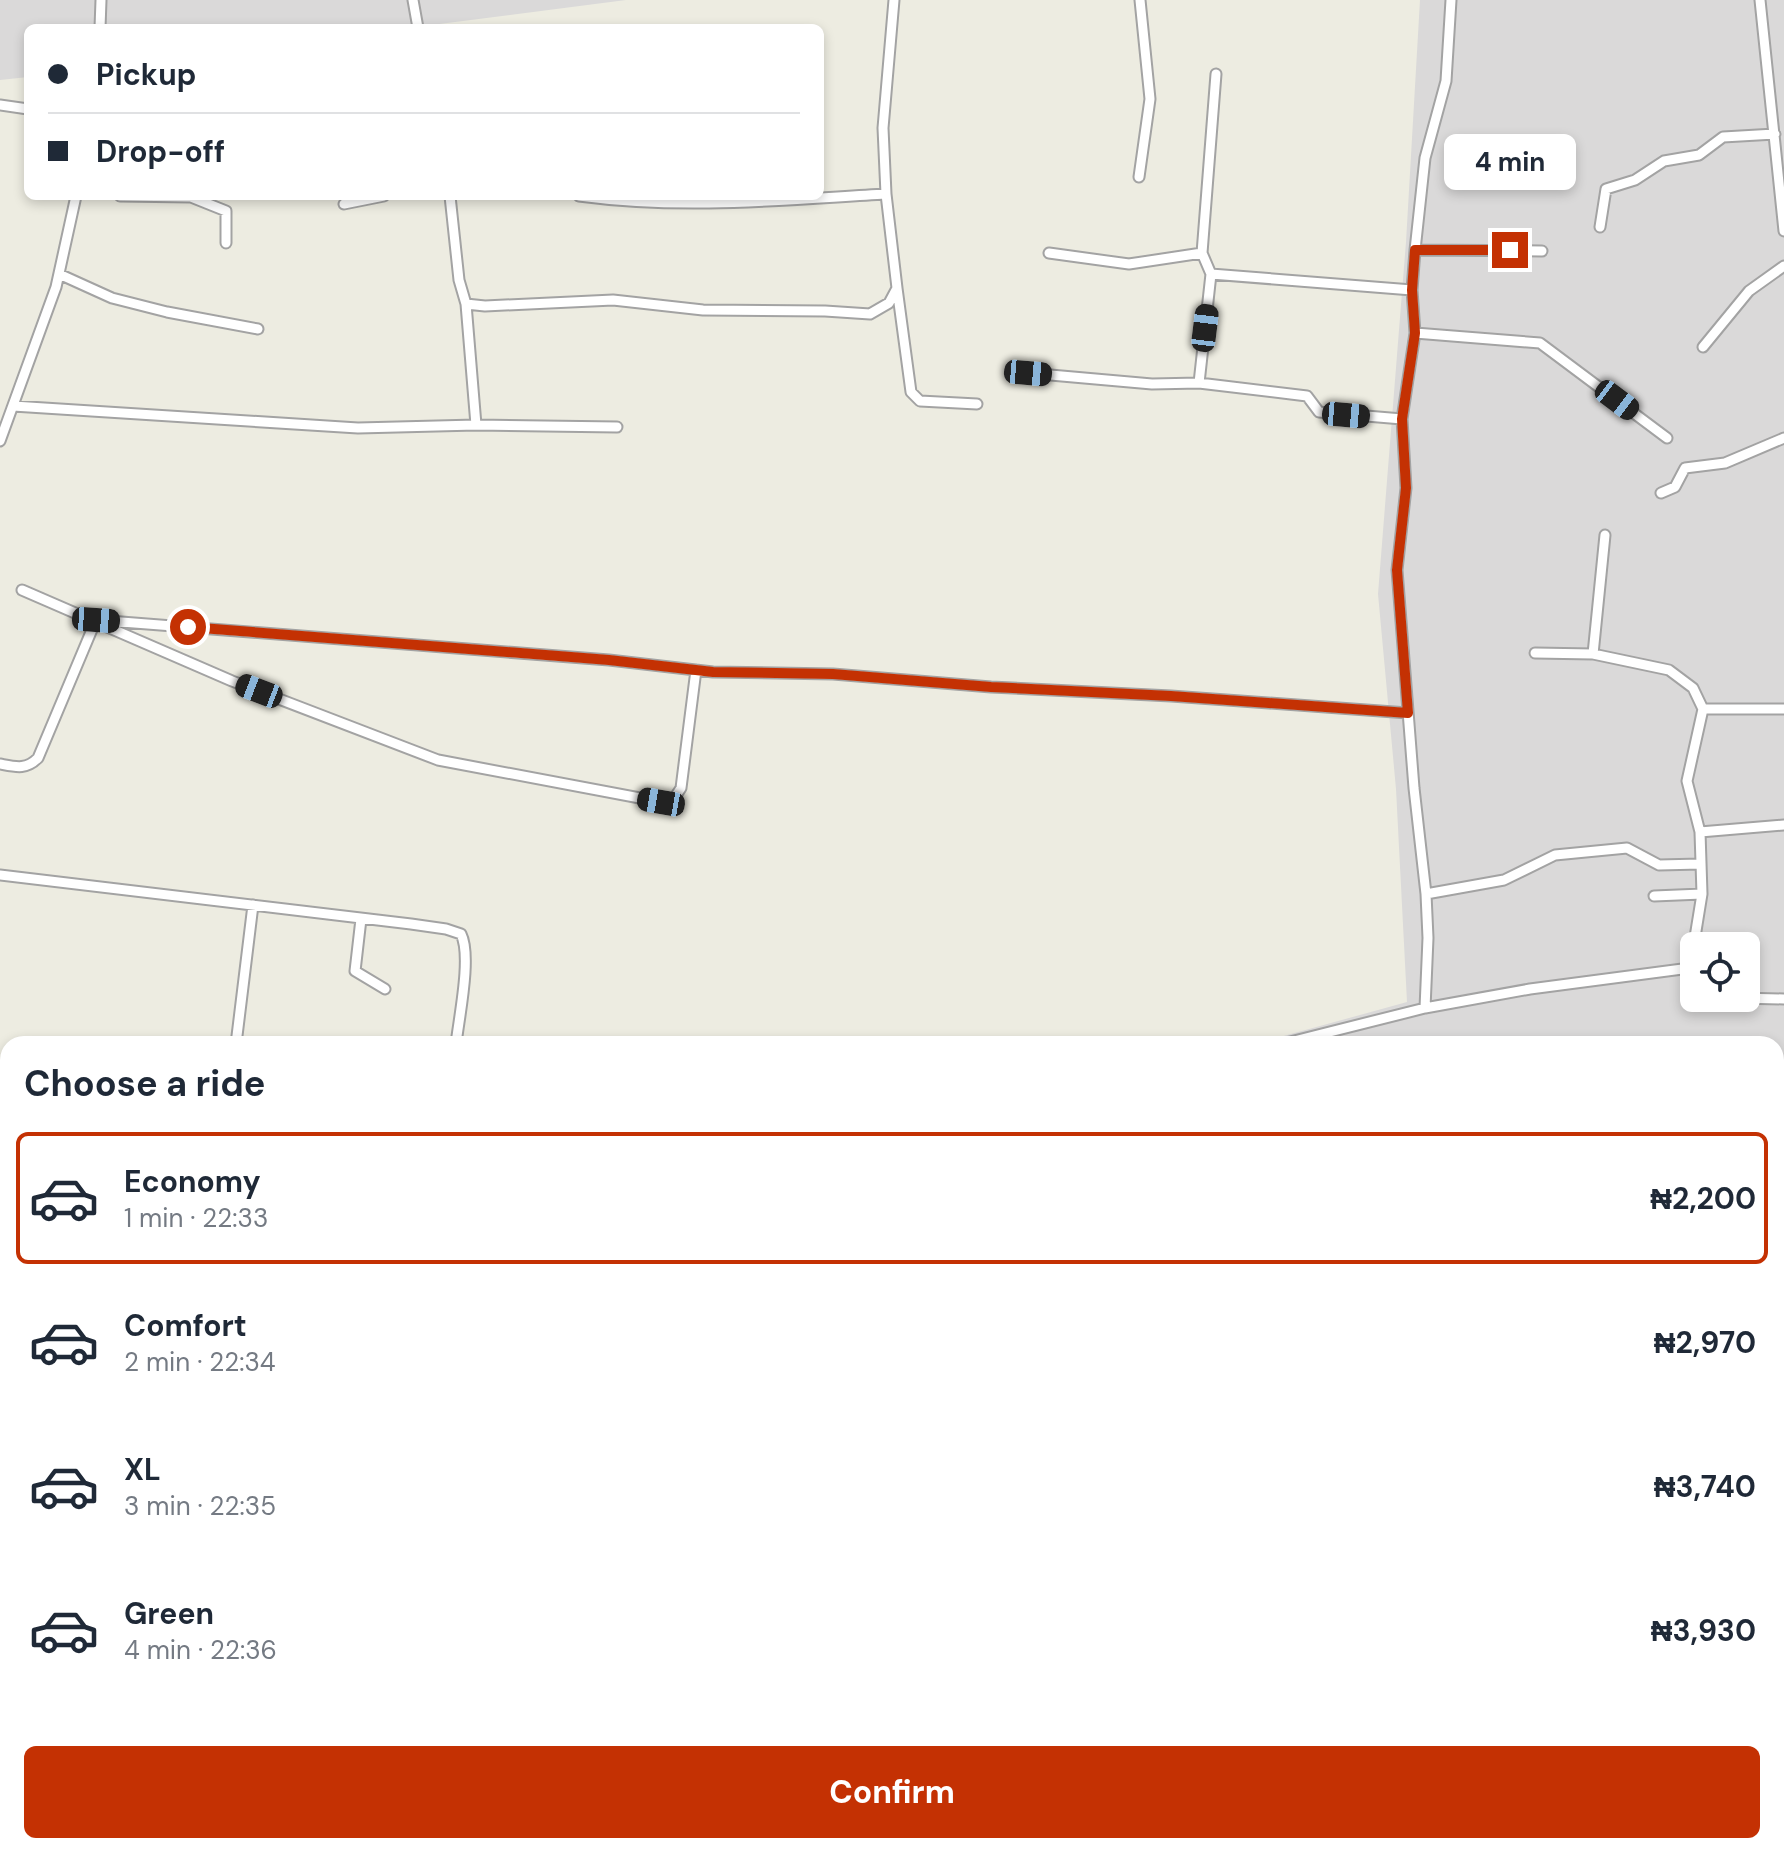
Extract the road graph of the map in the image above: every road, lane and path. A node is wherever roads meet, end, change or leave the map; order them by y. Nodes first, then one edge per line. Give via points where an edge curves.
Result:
1 (101, 0) edge
2 (413, 0) edge
3 (894, 0) edge
4 (1140, 0) edge
5 (1451, 0) edge
6 (1760, 0) edge
7 (100, 24) edge
8 (417, 24) edge
9 (1216, 74) dead end
10 (0, 105) edge
11 (24, 108) edge
12 (1775, 134) junction
13 (1139, 177) dead end
14 (886, 194) junction
15 (824, 198) edge
16 (75, 200) edge
17 (198, 200) edge
18 (364, 200) edge
19 (450, 200) edge
20 (641, 200) edge
21 (785, 200) edge
22 (344, 204) dead end
23 (1600, 227) dead end
24 (1784, 231) edge
25 (226, 243) dead end
26 (1415, 250) junction
27 (1542, 251) dead end
28 (1049, 253) dead end
29 (1202, 253) junction
30 (1784, 266) edge
31 (59, 274) junction
32 (1211, 274) junction
33 (897, 288) junction
34 (1412, 290) junction
35 (466, 304) junction
36 (258, 329) dead end
37 (1415, 333) junction
38 (1703, 347) dead end
39 (1028, 373) dead end
40 (1199, 383) junction
41 (977, 404) dead end
42 (13, 406) junction
43 (1402, 419) junction
44 (476, 425) junction
45 (617, 427) dead end
46 (1, 437) edge
47 (1667, 438) dead end
48 (1784, 438) edge
49 (1661, 493) dead end
50 (1605, 535) dead end
51 (22, 590) dead end
52 (96, 620) junction
53 (1535, 653) dead end
54 (1593, 654) junction
55 (696, 670) junction
56 (1703, 709) junction
57 (1784, 709) edge
58 (1408, 713) junction
59 (0, 764) edge
60 (1784, 825) edge
61 (1700, 832) junction
62 (1700, 864) junction
63 (0, 875) edge
64 (1426, 894) junction
65 (1702, 894) junction
66 (1654, 896) dead end
67 (253, 905) junction
68 (361, 919) junction
69 (1697, 932) edge
70 (1680, 971) edge
71 (385, 989) dead end
72 (1760, 998) edge
73 (1784, 999) edge
74 (1425, 1008) junction
75 (237, 1036) edge
76 (457, 1036) edge
77 (1314, 1036) edge

1 - 7 street
2 - 8 street
3 - 14 street via 883,128
4 - 13 street via 1150,99
5 - 26 street via 1446,81 1425,158
6 - 12 street
9 - 29 street
10 - 11 street
12 - 23 street via 1723,137 1699,155 1664,161 1635,180 1606,189
12 - 24 street
14 - 15 street
14 - 33 street
16 - 31 street
17 - 25 street via 226,211
18 - 22 street
19 - 35 street
20 - 21 street via 700,205
26 - 27 street
26 - 34 street
28 - 29 street via 1129,264
29 - 32 street
30 - 38 street via 1749,291
31 - 36 street via 112,298
31 - 42 street
32 - 34 street
32 - 40 street
33 - 35 street via 889,303 870,314 703,310 613,300
33 - 41 street via 911,392 920,401
34 - 37 street
35 - 44 street
37 - 43 street
37 - 47 street via 1540,343
39 - 40 street
40 - 43 street via 1307,396 1319,412
42 - 44 street via 358,428
42 - 46 street
43 - 58 street via 1406,488 1397,570
44 - 45 street
48 - 49 street via 1725,463 1685,468 1675,487
50 - 54 street
51 - 52 street
52 - 55 street
52 - 55 street via 232,681 438,760 661,802 673,800 681,788
52 - 59 street via 38,758 23,768
53 - 54 street
54 - 56 street via 1669,670 1693,688
55 - 58 street via 833,674
56 - 57 street
56 - 61 street via 1687,781
58 - 64 street
60 - 61 street
61 - 62 street
62 - 64 street via 1659,865 1627,848 1555,855 1504,880
62 - 65 street
63 - 67 street
64 - 74 street
65 - 66 street
65 - 69 street
67 - 68 street
67 - 75 street
68 - 71 street via 355,971
68 - 76 street via 461,934 466,959
70 - 74 street
72 - 73 street
74 - 77 street

